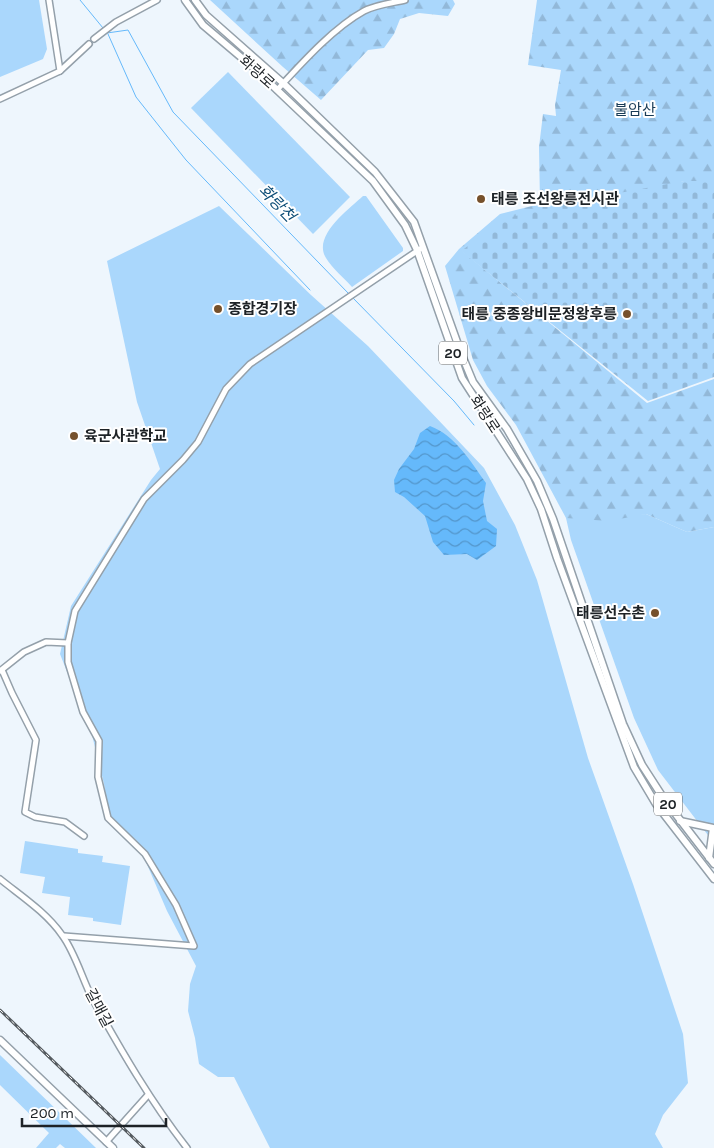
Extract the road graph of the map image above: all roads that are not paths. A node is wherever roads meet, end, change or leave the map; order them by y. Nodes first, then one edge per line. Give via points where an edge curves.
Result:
1 (49, 0) edge
2 (157, 0) edge
3 (185, 0) edge
4 (196, 0) edge
5 (405, 0) edge
6 (94, 39) dead end
7 (89, 44) dead end
8 (60, 71) junction
9 (283, 83) junction
10 (277, 90) junction
11 (0, 99) edge
12 (420, 248) junction
13 (68, 642) junction
14 (1, 670) edge
15 (656, 804) junction
16 (681, 822) junction
17 (84, 836) dead end
18 (712, 861) edge
19 (703, 866) junction
20 (714, 873) edge
21 (0, 879) edge
22 (714, 879) edge
23 (64, 936) junction
24 (0, 1040) edge
25 (148, 1095) dead end
26 (106, 1142) junction
27 (113, 1148) edge
28 (187, 1148) edge

1 - 8 street
2 - 6 street via 116,22
3 - 10 main road, 화랑로 / 20 via 203,25
4 - 9 main road, 화랑로 / 20 via 206,15
5 - 9 street via 364,10 319,46
7 - 8 street
8 - 11 street
9 - 10 street
9 - 12 main road, 화랑로 / 20 via 375,172 414,222
10 - 12 main road, 화랑로 / 20 via 373,181
12 - 13 street via 250,364 226,389 198,442 144,499 75,611
12 - 15 main road, 화랑로 / 20 via 462,378 527,480 541,510 625,743
12 - 16 main road, 화랑로 / 20 via 473,382 538,480 623,724 638,757
13 - 14 street via 46,642 24,652
13 - 23 street via 68,662 83,712 99,741 98,777 108,818 145,854 176,905 194,946
14 - 17 street via 36,740 25,812 65,822
15 - 16 main road via 678,828
15 - 19 main road, 화랑로 / 20
16 - 18 main road, 화랑로 / 20
16 - 18 main road via 712,828
19 - 20 main road via 706,862
19 - 22 main road, 화랑로 / 20
21 - 23 street, 갈매길 via 42,913
23 - 28 street, 갈매길 via 124,1055 148,1095
24 - 26 main road
25 - 26 street
26 - 27 main road

